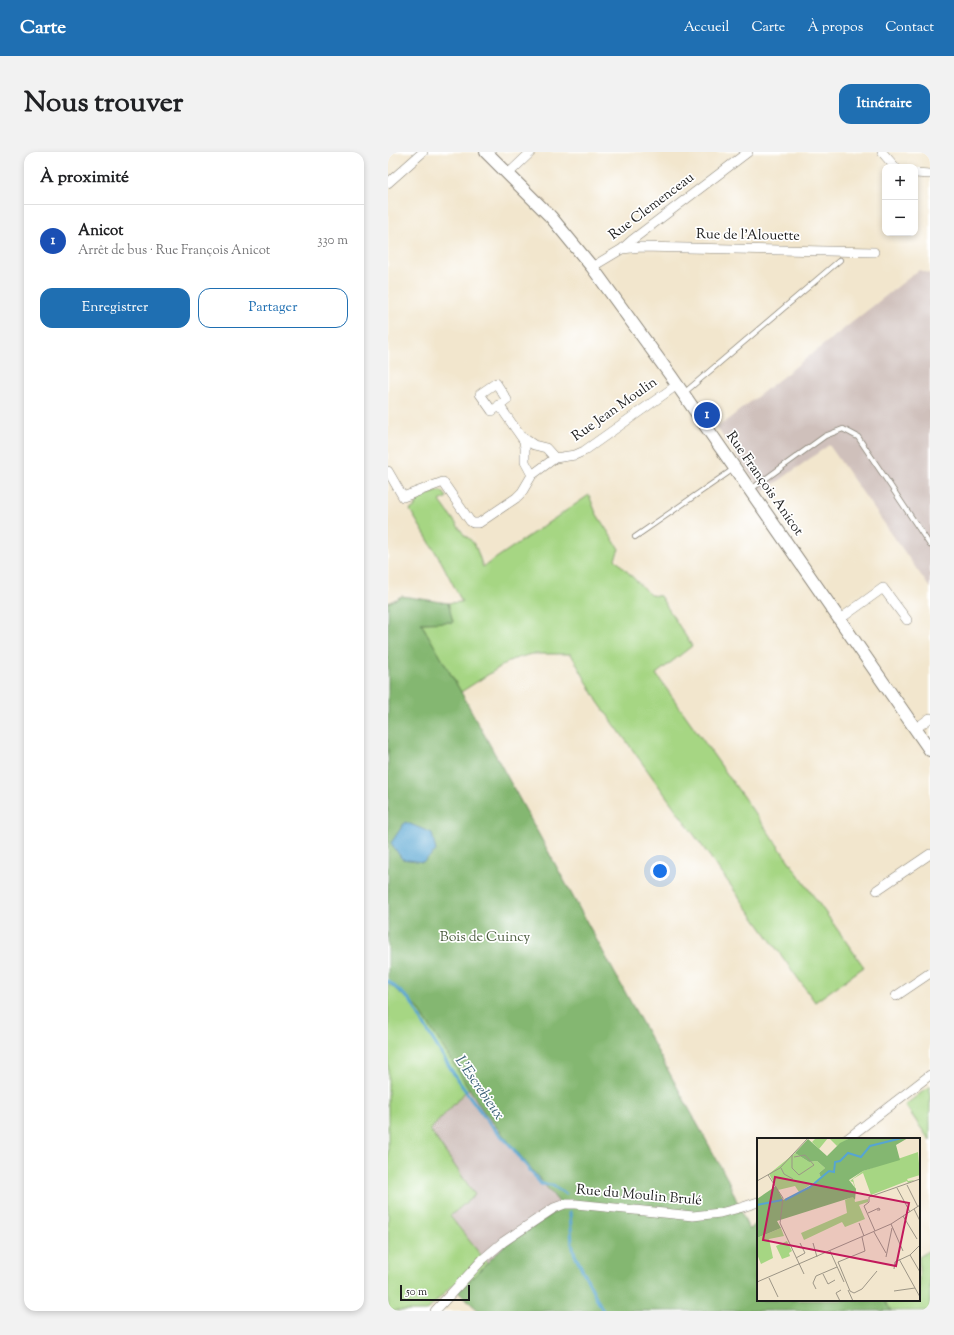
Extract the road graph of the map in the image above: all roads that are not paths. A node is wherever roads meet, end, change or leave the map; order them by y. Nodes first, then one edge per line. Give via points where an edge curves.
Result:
1 (423, 152) edge
2 (486, 152) edge
3 (532, 152) edge
4 (748, 152) edge
5 (882, 152) edge
6 (892, 164) edge
7 (918, 173) edge
8 (508, 174) junction
9 (930, 174) edge
10 (388, 183) edge
11 (622, 249) junction
12 (874, 252) dead end
13 (840, 260) dead end
14 (592, 267) junction
15 (680, 389) junction
16 (499, 405) dead end
17 (520, 435) junction
18 (555, 458) junction
19 (735, 468) junction
20 (388, 471) edge
21 (532, 475) junction
22 (750, 490) junction
23 (635, 537) dead end
24 (930, 545) edge
25 (840, 619) junction
26 (907, 620) dead end
27 (930, 718) edge
28 (915, 729) junction
29 (930, 750) edge
30 (930, 854) edge
31 (877, 890) dead end
32 (930, 973) edge
33 (896, 996) dead end
34 (930, 1075) edge
35 (848, 1138) edge
36 (757, 1202) edge
37 (435, 1311) edge

1 - 10 street
2 - 8 street, Rue François Anicot
3 - 8 street
4 - 11 street, Rue Clemenceau
5 - 6 street
7 - 9 street
8 - 14 street, Rue François Anicot via 561,228
11 - 12 street, Rue de l'Alouette via 641,247
11 - 14 street, Rue Clemenceau
13 - 15 lane
14 - 15 street, Rue François Anicot
15 - 18 street, Rue Jean Moulin via 584,451
15 - 19 street, Rue François Anicot
16 - 17 street
17 - 18 street via 546,448
17 - 21 street via 525,444 525,462
18 - 21 street, Rue Jean Moulin
19 - 22 street, Rue François Anicot
19 - 23 lane
20 - 21 street, Rue Jean Moulin via 403,497 443,482 473,523 479,523 520,495
22 - 24 lane via 825,436 844,429 858,437
22 - 25 street, Rue François Anicot
25 - 26 street via 883,588
25 - 28 street, Rue François Anicot
27 - 28 street
28 - 29 street, Rue François Anicot
30 - 31 street
32 - 33 street
34 - 35 street
36 - 37 street, Rue du Moulin Brulé via 720,1213 693,1216 576,1204 560,1205 538,1217 492,1250

